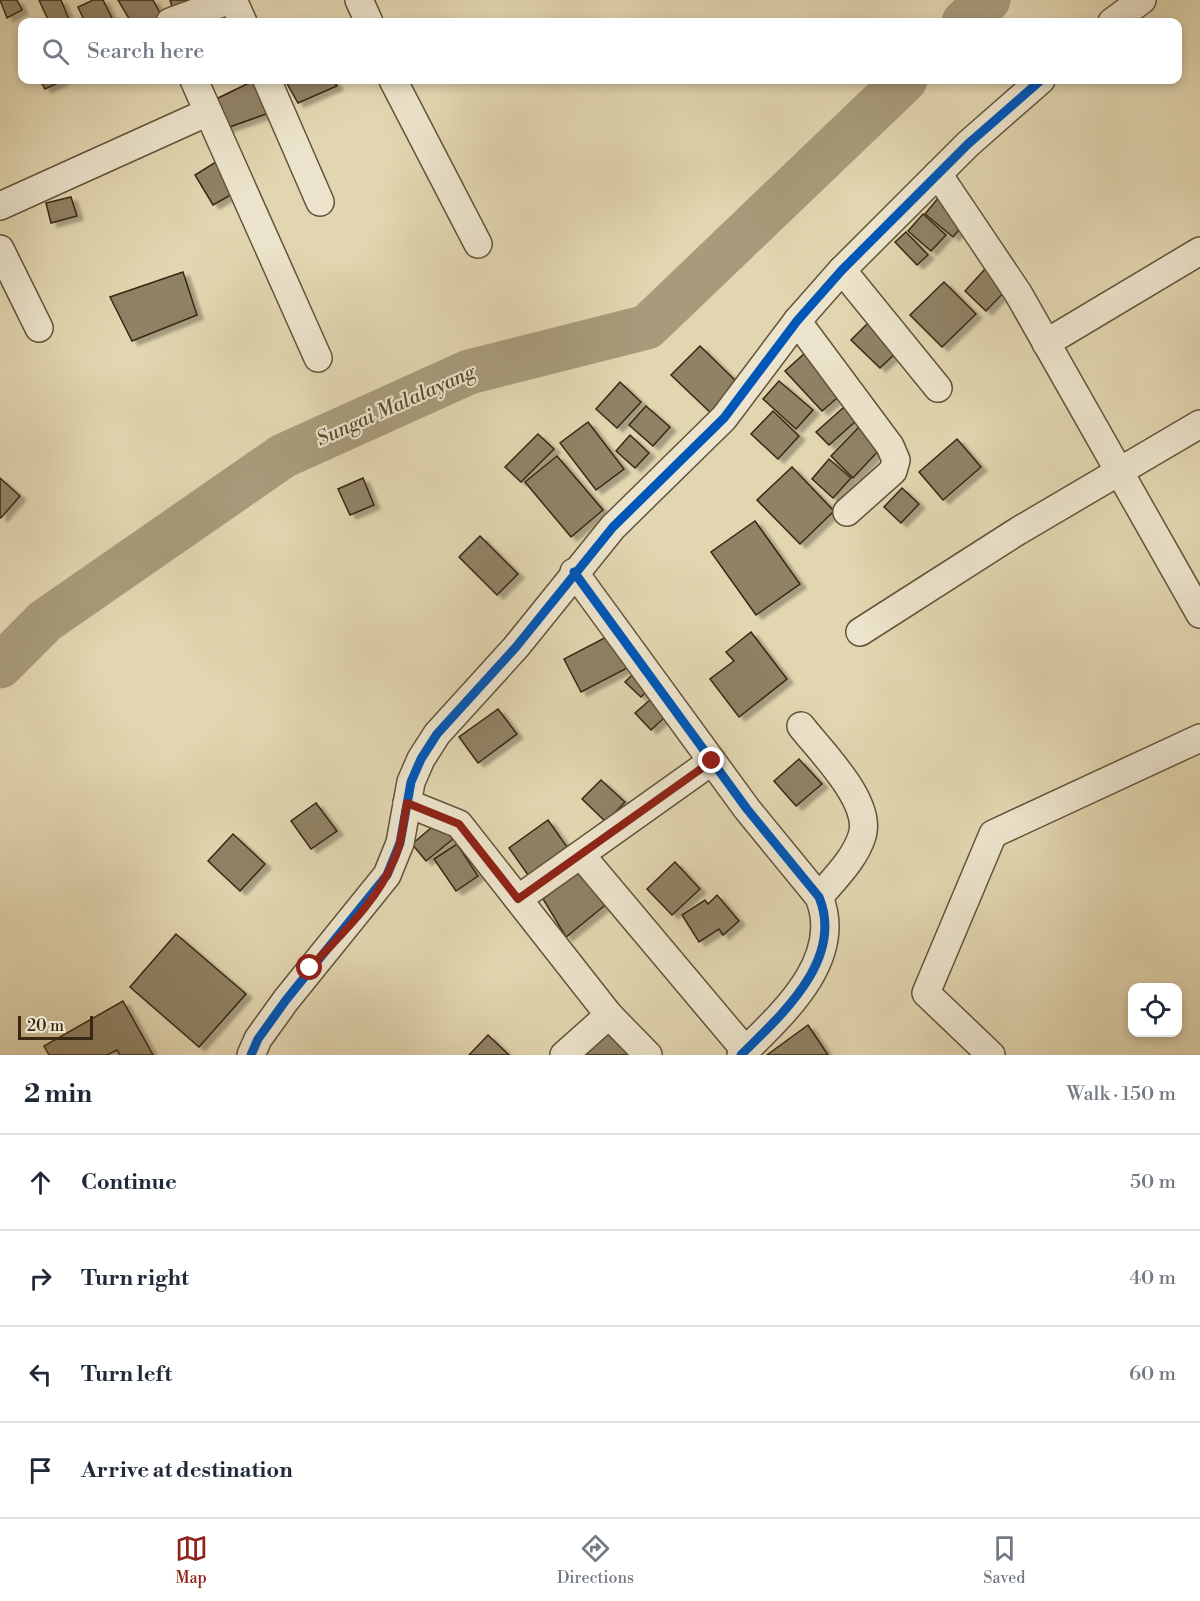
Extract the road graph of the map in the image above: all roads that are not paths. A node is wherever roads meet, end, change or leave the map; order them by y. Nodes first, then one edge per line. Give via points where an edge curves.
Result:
1 (160, 0) edge
2 (231, 0) edge
3 (359, 0) edge
4 (1142, 0) edge
5 (168, 18) edge
6 (181, 18) edge
7 (241, 18) edge
8 (367, 18) edge
9 (1117, 18) edge
10 (196, 84) edge
11 (269, 84) edge
12 (395, 84) edge
13 (1036, 84) edge
14 (208, 112) junction
15 (938, 174) junction
16 (320, 202) dead end
17 (0, 206) edge
18 (478, 244) dead end
19 (0, 249) edge
20 (1200, 251) edge
21 (842, 270) junction
22 (797, 321) junction
23 (39, 328) dead end
24 (1046, 343) junction
25 (318, 358) dead end
26 (938, 388) dead end
27 (1200, 424) edge
28 (1119, 469) junction
29 (846, 512) dead end
30 (574, 572) junction
31 (1196, 598) edge
32 (860, 632) dead end
33 (801, 726) dead end
34 (1200, 738) edge
35 (712, 761) junction
36 (407, 803) junction
37 (581, 855) junction
38 (819, 897) junction
39 (518, 899) junction
40 (609, 1015) junction
41 (743, 1053) edge
42 (251, 1055) edge
43 (564, 1055) edge
44 (648, 1055) edge
45 (991, 1055) edge

1 - 5 street
2 - 6 street
2 - 7 street
3 - 8 street
4 - 9 street
10 - 14 street
11 - 16 street
12 - 18 street
13 - 15 street
14 - 17 street
14 - 25 street
15 - 21 street
15 - 24 street via 1018,293
19 - 23 street
20 - 24 street
21 - 22 street
21 - 26 street
22 - 29 street via 890,446 896,460 893,471
22 - 30 street via 724,418 613,527
24 - 28 street
27 - 28 street
28 - 31 street
28 - 32 street
30 - 35 street
30 - 36 street via 516,647 437,734 421,759
33 - 38 street via 853,792 863,813 863,835
34 - 45 street via 993,834 926,993
35 - 37 street
35 - 38 street via 775,846
36 - 39 street via 459,824
36 - 42 street via 400,843 387,875 286,1000
37 - 39 street
37 - 41 street
38 - 41 street via 825,925 814,968 789,1008
39 - 40 street
40 - 43 street
40 - 44 street

